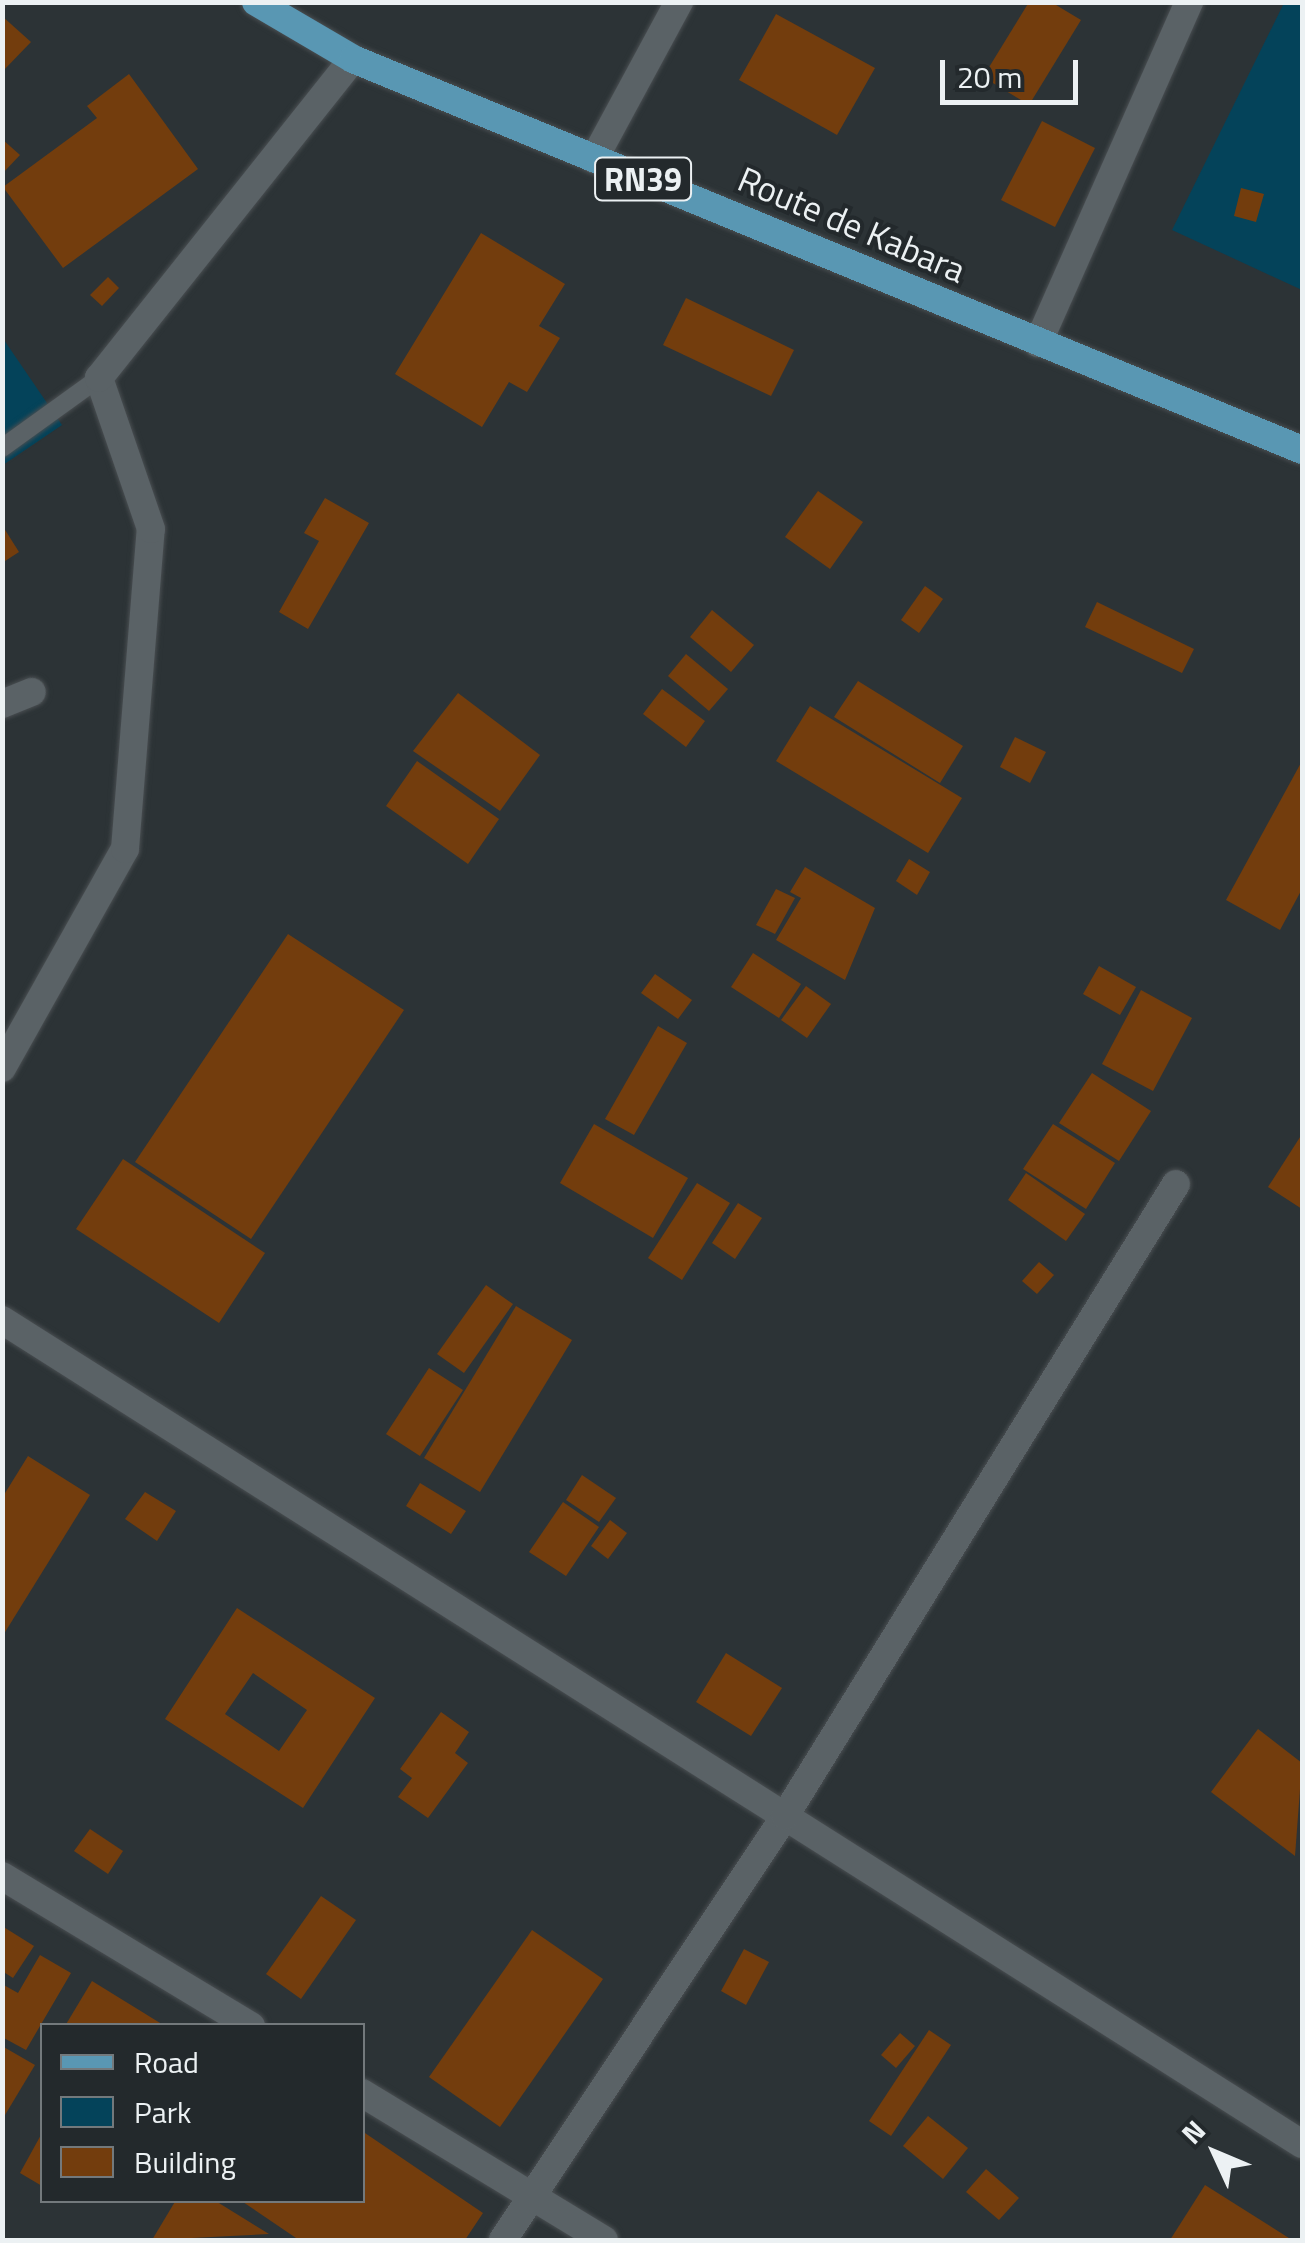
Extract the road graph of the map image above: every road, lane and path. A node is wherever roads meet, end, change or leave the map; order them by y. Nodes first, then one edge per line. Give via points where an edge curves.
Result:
1 (256, 2) edge
2 (679, 2) edge
3 (1189, 2) edge
4 (353, 59) junction
5 (594, 159) junction
6 (1038, 342) junction
7 (99, 378) junction
8 (2, 448) edge
9 (1302, 450) edge
10 (32, 692) dead end
11 (2, 704) edge
12 (2, 1068) edge
13 (1176, 1184) dead end
14 (2, 1320) edge
15 (785, 1816) junction
16 (2, 1876) edge
17 (246, 2023) edge
18 (365, 2095) edge
19 (1302, 2144) edge
20 (533, 2196) junction
21 (504, 2240) edge
22 (604, 2240) edge

1 - 4 main road, Route de Kabara / RN39
2 - 5 street
3 - 6 street
4 - 5 main road, Route de Kabara / RN39
4 - 7 street
5 - 6 main road, Route de Kabara / RN39
6 - 9 main road, RN39
7 - 8 lane
7 - 12 street via 151,529 125,849
10 - 11 street
13 - 15 street
14 - 15 street
15 - 19 street
15 - 20 street
16 - 17 street
18 - 20 street
20 - 21 street
20 - 22 street

